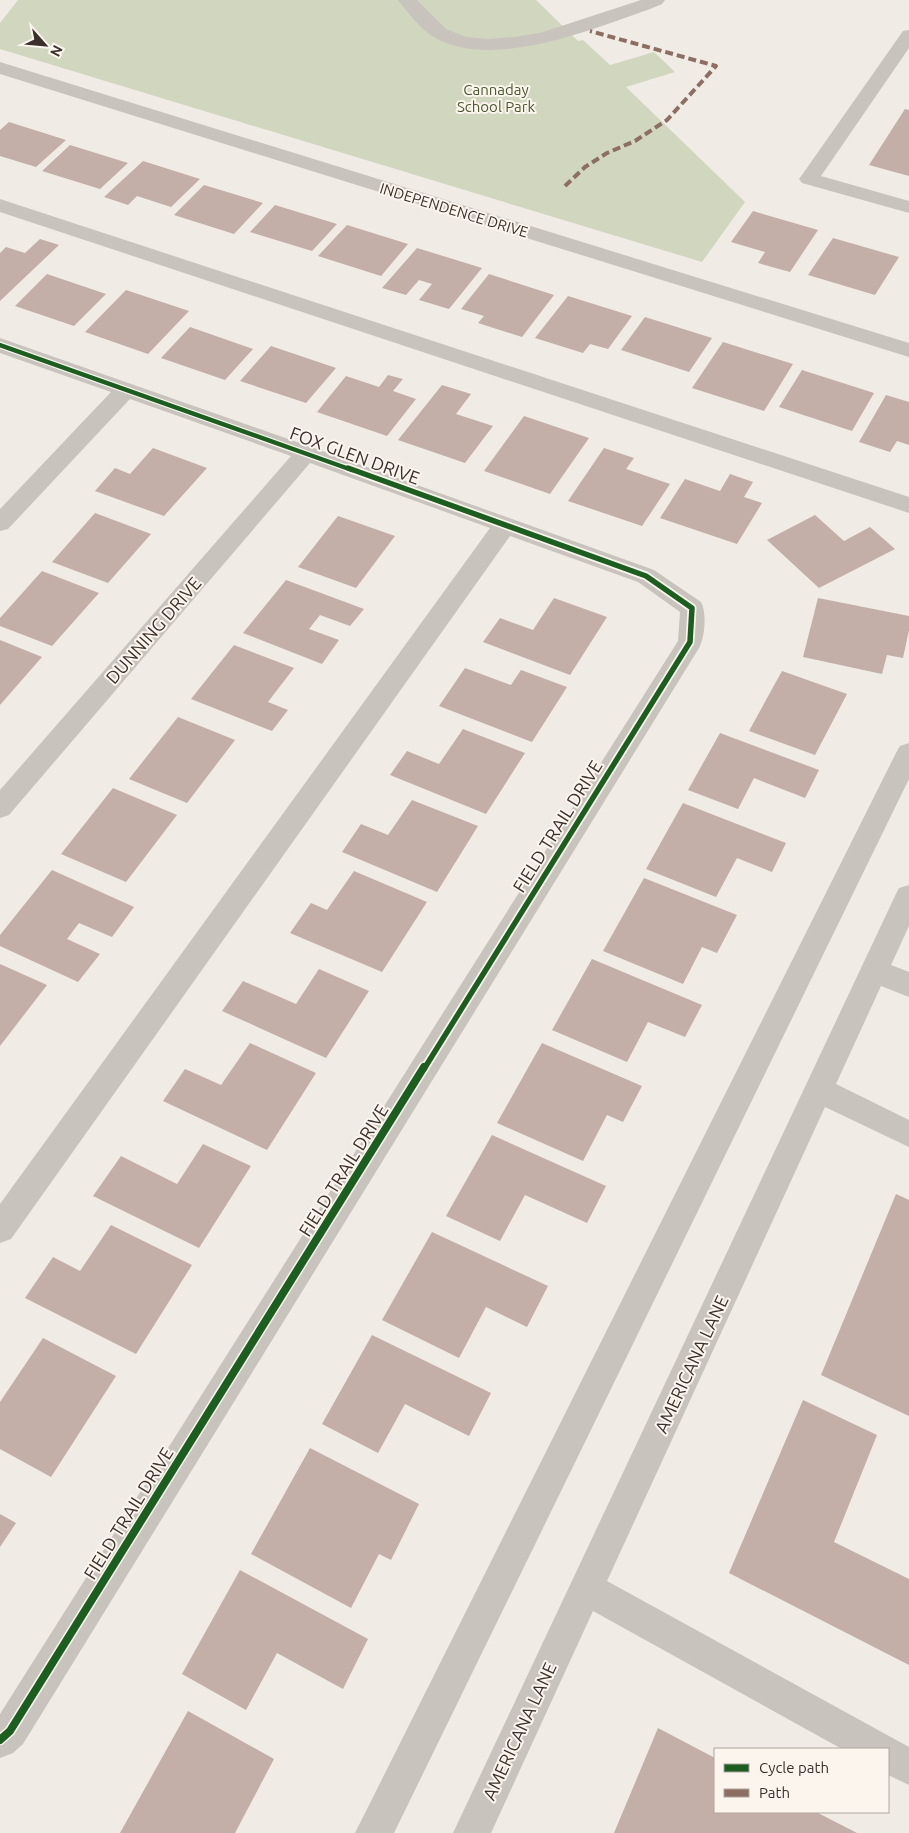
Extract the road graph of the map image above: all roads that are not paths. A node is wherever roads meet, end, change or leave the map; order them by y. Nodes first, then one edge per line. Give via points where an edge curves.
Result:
1 (407, 0) edge
2 (656, 0) edge
3 (909, 35) edge
4 (0, 68) edge
5 (0, 205) edge
6 (909, 207) edge
7 (0, 345) edge
8 (909, 350) edge
9 (126, 390) junction
10 (306, 453) junction
11 (909, 505) edge
12 (0, 523) edge
13 (505, 525) junction
14 (692, 608) joint
15 (909, 753) edge
16 (0, 808) edge
17 (909, 896) edge
18 (874, 970) junction
19 (909, 985) edge
20 (819, 1090) junction
21 (909, 1134) edge
22 (0, 1229) edge
23 (586, 1588) junction
24 (0, 1740) edge
25 (876, 1748) edge
26 (889, 1756) edge
27 (909, 1767) edge
28 (374, 1833) edge
29 (472, 1833) edge

1 - 2 street via 438,32 453,39 494,45 528,42
3 - 6 street via 810,179
4 - 8 street, INDEPENDENCE DRIVE
5 - 11 street
7 - 9 street, FOX GLEN DRIVE
9 - 10 street, FOX GLEN DRIVE
9 - 12 street
10 - 13 street, FOX GLEN DRIVE
10 - 16 street, DUNNING DRIVE
13 - 14 street, FOX GLEN DRIVE via 646,576
13 - 22 street
14 - 24 street, FIELD TRAIL DRIVE via 690,642 10,1731
15 - 28 street
17 - 18 street, AMERICANA LANE
18 - 19 street
18 - 20 street, AMERICANA LANE
20 - 21 street
20 - 23 street, AMERICANA LANE
23 - 25 street
23 - 29 street, AMERICANA LANE
26 - 27 street

